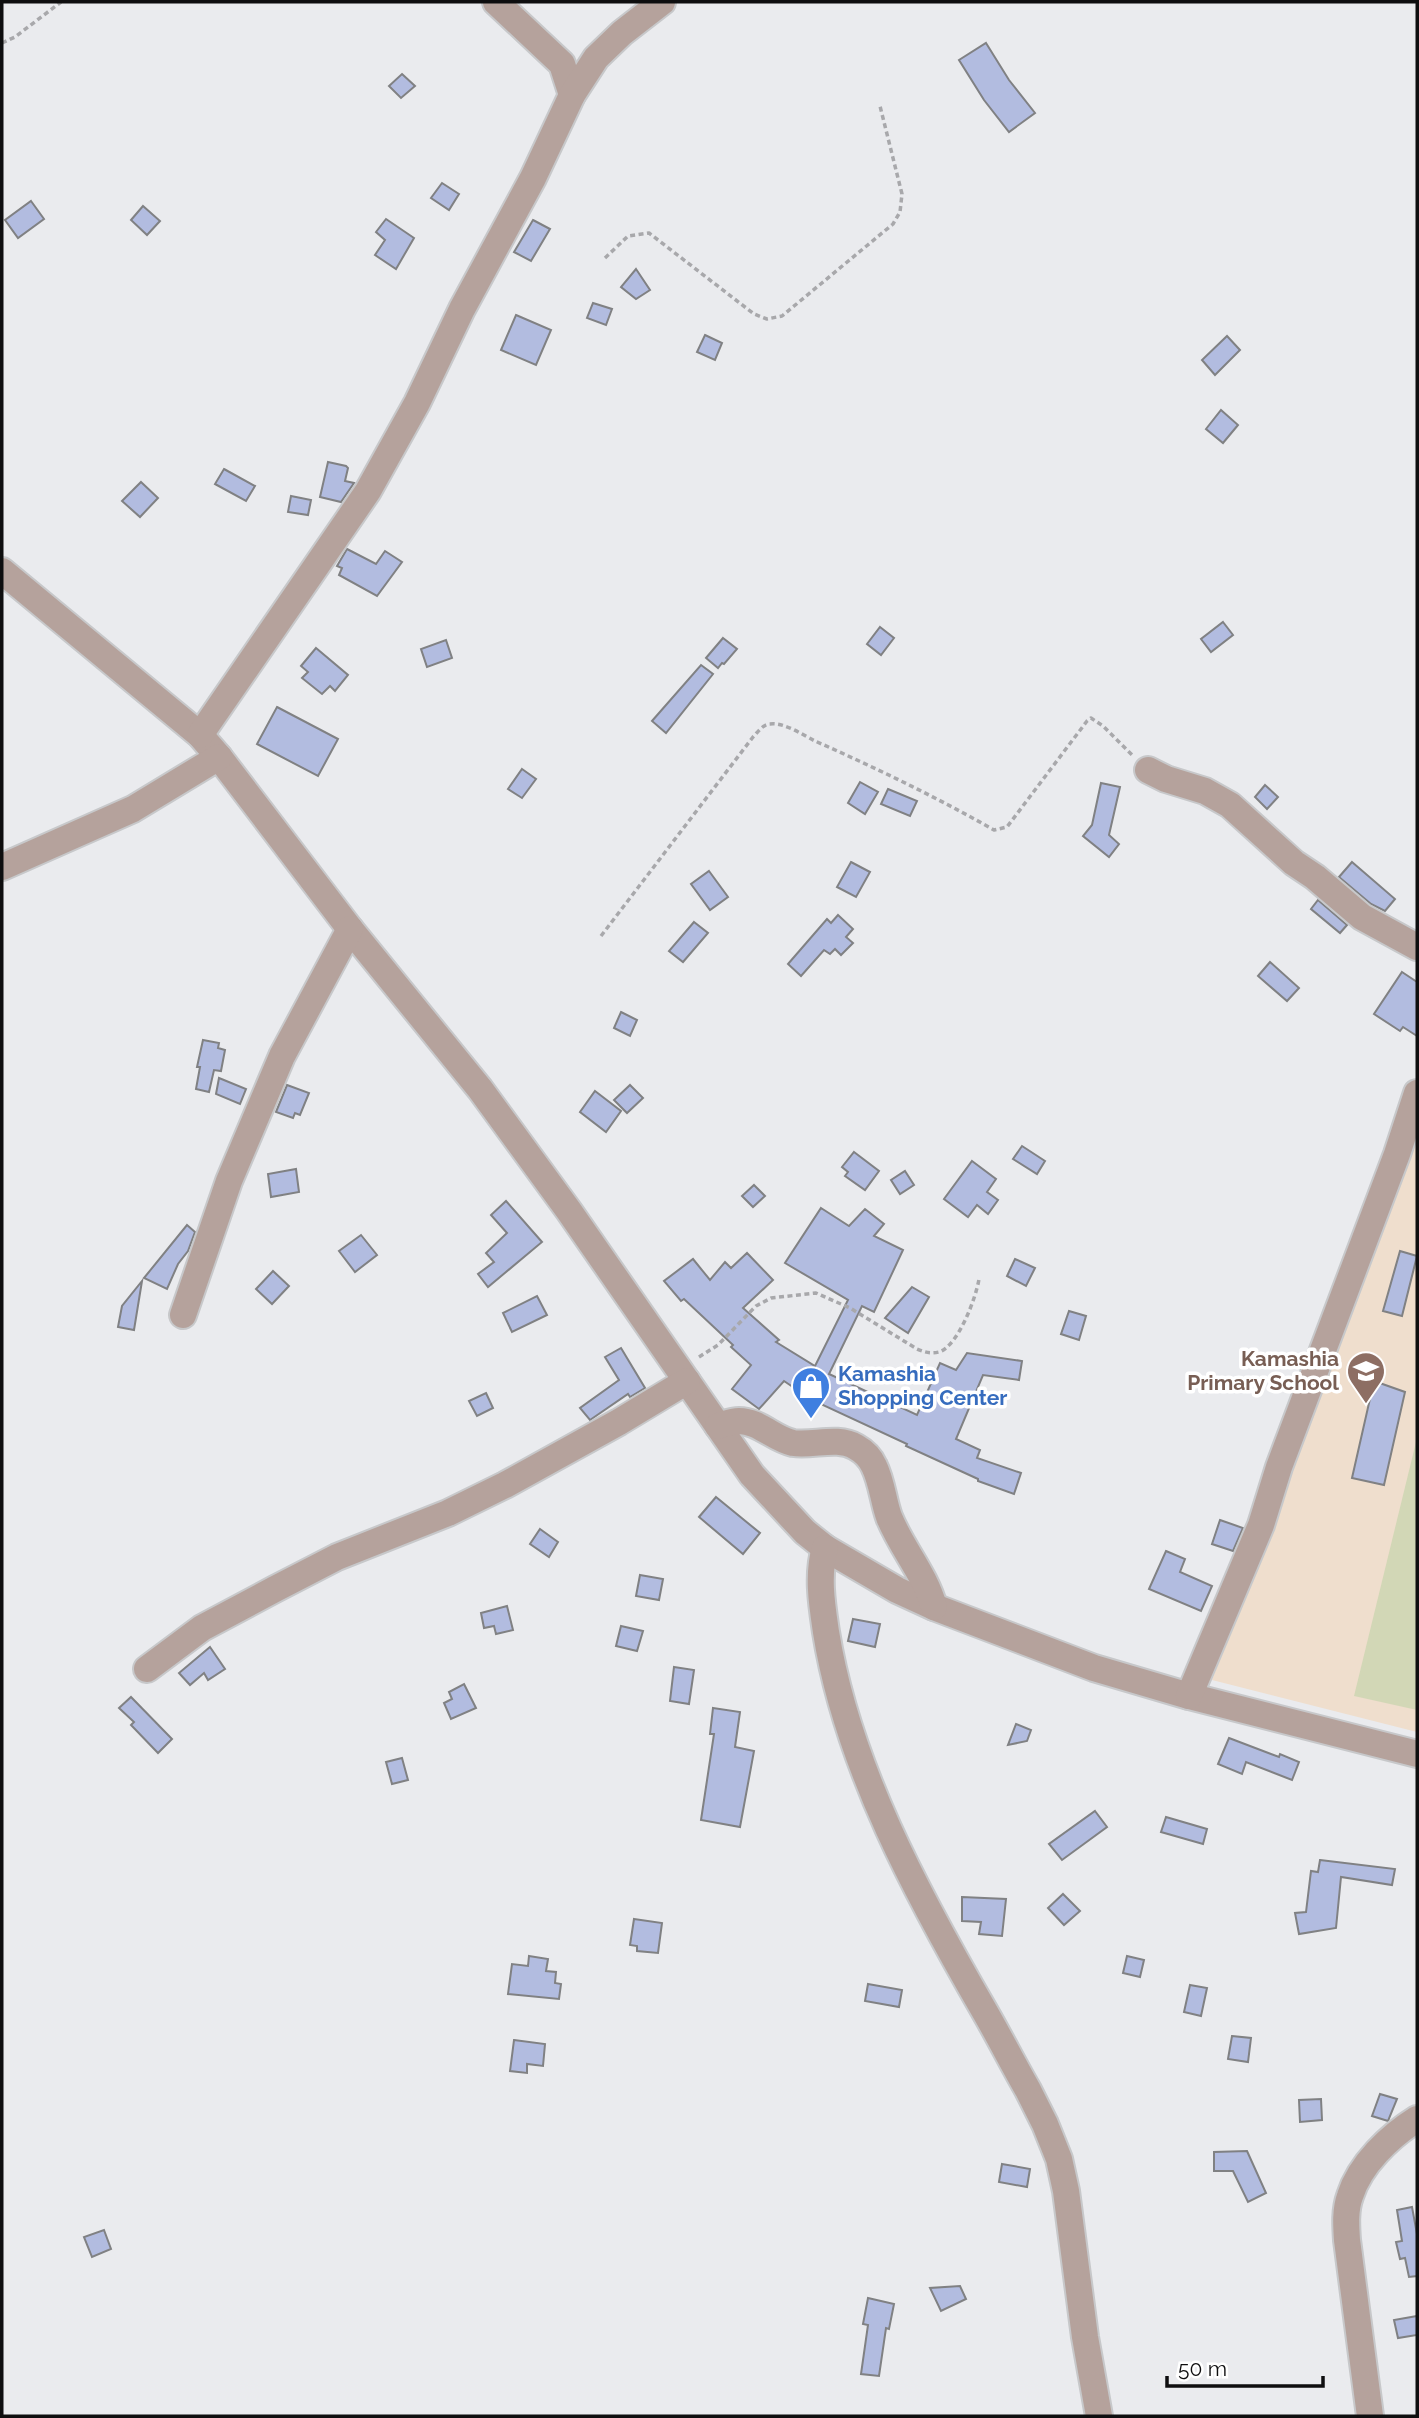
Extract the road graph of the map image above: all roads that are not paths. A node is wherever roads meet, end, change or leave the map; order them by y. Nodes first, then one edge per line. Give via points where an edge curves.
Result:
1 (496, 2) edge
2 (662, 2) edge
3 (572, 94) junction
4 (2, 571) edge
5 (200, 735) junction
6 (219, 757) junction
7 (1148, 770) road end
8 (2, 867) edge
9 (350, 929) junction
10 (1417, 947) edge
11 (1417, 1093) edge
12 (183, 1315) dead end
13 (683, 1375) junction
14 (718, 1426) junction
15 (825, 1548) junction
16 (934, 1607) junction
17 (147, 1669) dead end
18 (1189, 1696) junction
19 (1417, 1754) edge
20 (1417, 2119) edge
21 (1099, 2416) edge
22 (1370, 2416) edge

1 - 3 street via 562,64
2 - 3 street via 596,58
3 - 5 street via 533,178 372,482
4 - 5 street
5 - 6 street
6 - 8 street via 133,809
6 - 9 street
7 - 10 street via 1230,805 1362,917
9 - 12 street via 282,1056 229,1181
9 - 13 street via 480,1090
11 - 18 street via 1261,1525
13 - 14 street
13 - 17 street via 607,1429 505,1485 275,1589 202,1628
14 - 15 street via 765,1490
14 - 16 street via 740,1421 794,1443 837,1441 869,1456 890,1518 929,1588
15 - 16 street
15 - 21 street via 822,1609 829,1652 856,1745 915,1886 1028,2090 1059,2159
16 - 18 street via 1094,1668
18 - 19 street
20 - 22 street via 1362,2170 1346,2219

